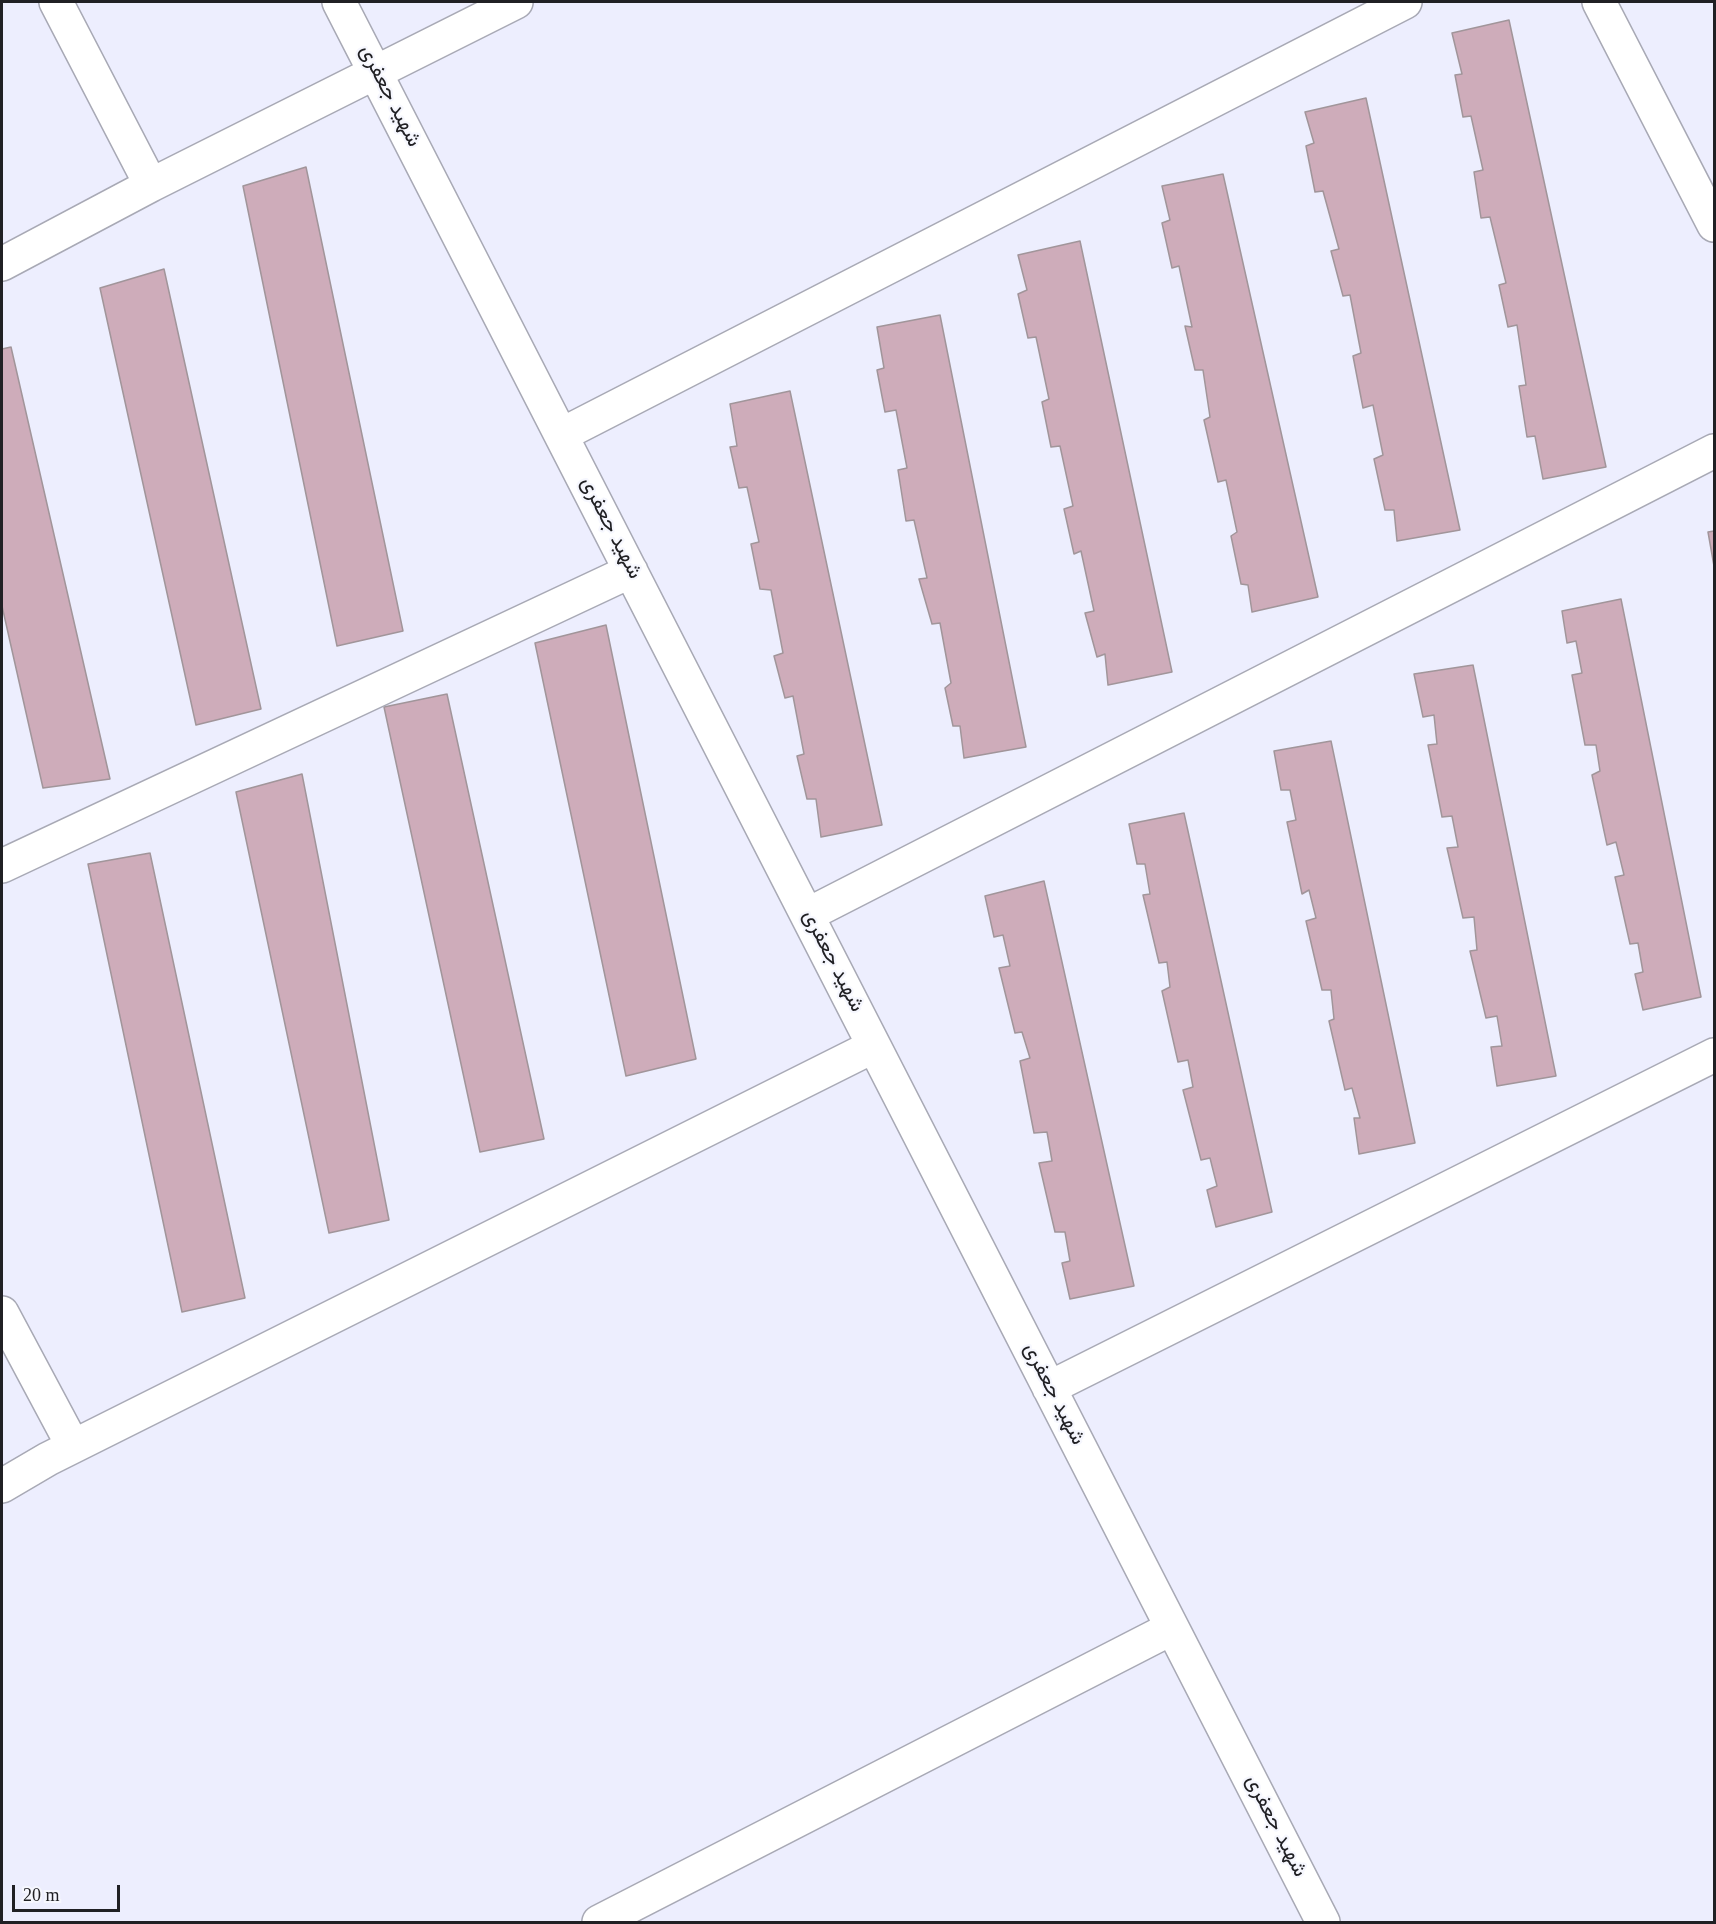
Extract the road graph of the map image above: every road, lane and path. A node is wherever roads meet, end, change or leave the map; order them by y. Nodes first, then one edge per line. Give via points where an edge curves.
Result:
1 (56, 2) edge
2 (339, 2) edge
3 (516, 2) edge
4 (1405, 2) edge
5 (1599, 2) edge
6 (375, 72) junction
7 (151, 185) junction
8 (1714, 225) edge
9 (2, 264) edge
10 (561, 435) junction
11 (1714, 451) edge
12 (631, 571) junction
13 (2, 866) edge
14 (807, 915) junction
15 (874, 1046) junction
16 (1714, 1055) edge
17 (2, 1313) edge
18 (1049, 1388) junction
19 (74, 1446) junction
20 (2, 1486) edge
21 (1172, 1628) junction
22 (598, 1923) edge
23 (1323, 1923) edge

1 - 7 street
2 - 6 street, شهید جعفری
3 - 6 street
4 - 10 street
5 - 8 street
6 - 7 street
6 - 10 street, شهید جعفری
7 - 9 street
10 - 12 street, شهید جعفری
11 - 14 street
12 - 13 street
12 - 14 street, شهید جعفری
14 - 15 street, شهید جعفری
15 - 18 street, شهید جعفری
15 - 19 street
16 - 18 street
17 - 19 street
18 - 21 street, شهید جعفری
19 - 20 street
21 - 22 street
21 - 23 street, شهید جعفری

